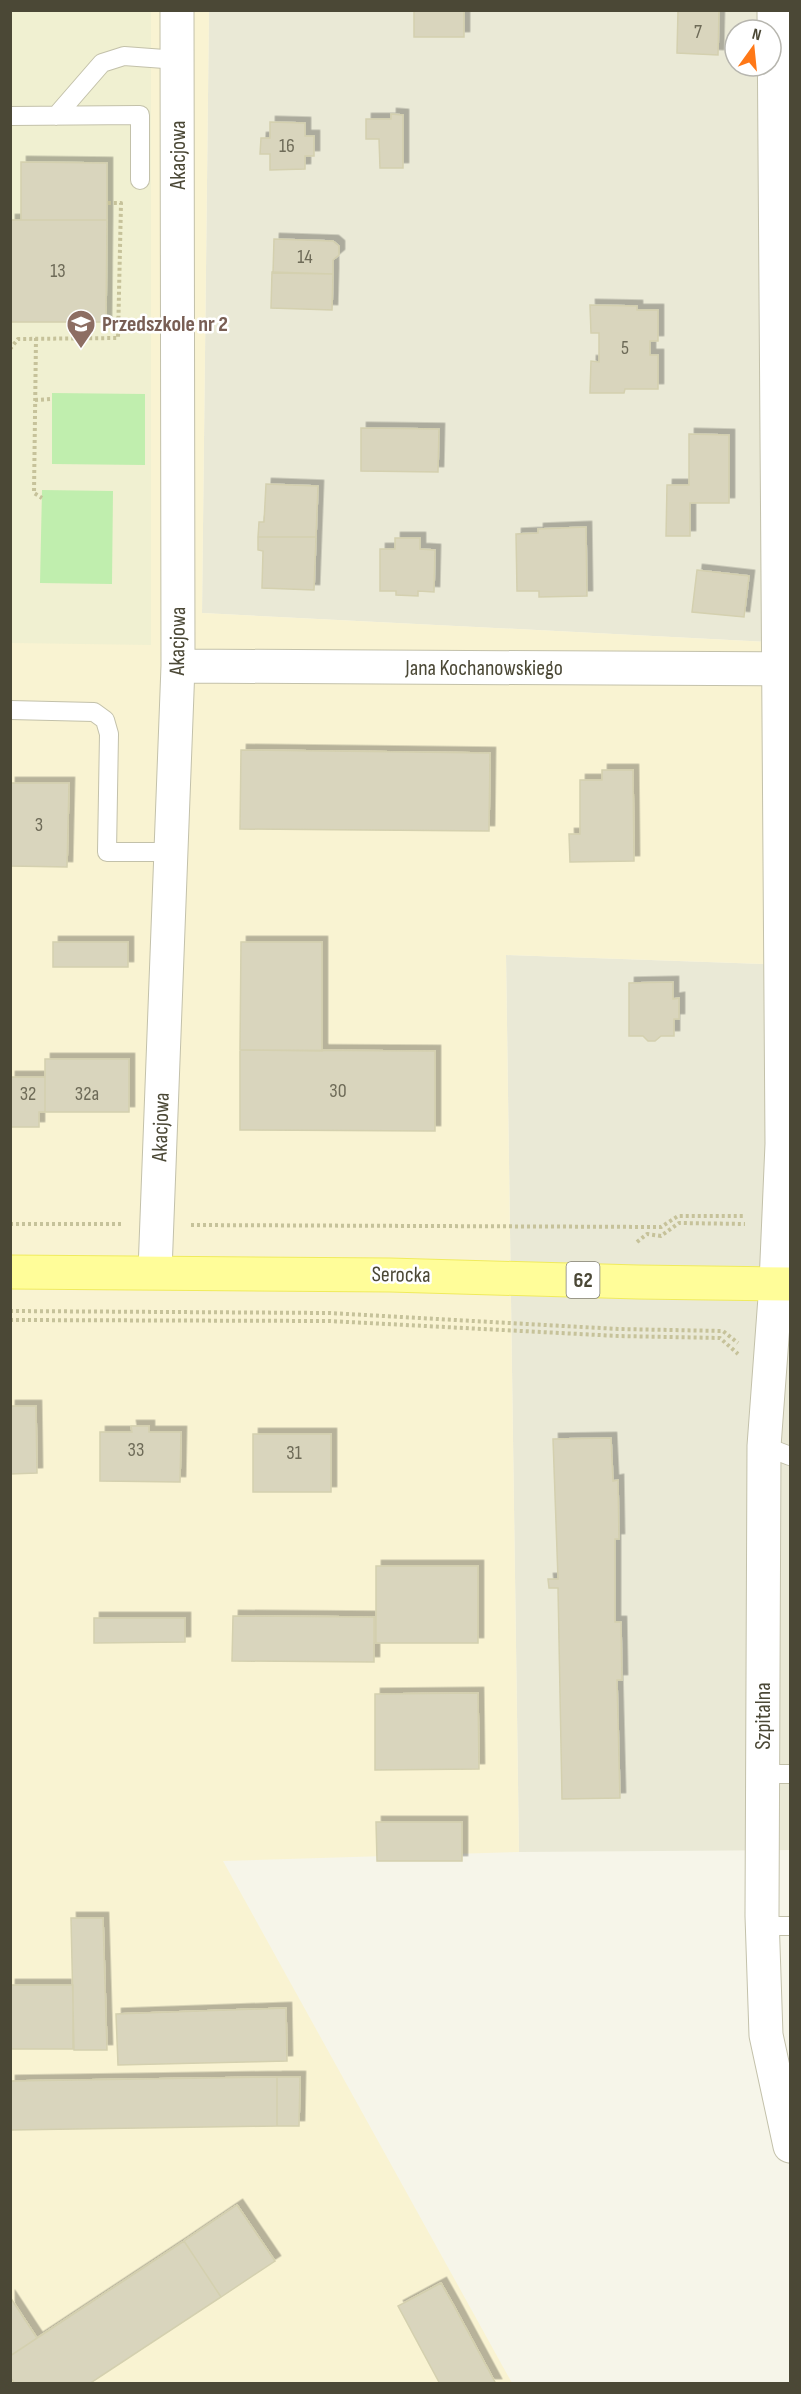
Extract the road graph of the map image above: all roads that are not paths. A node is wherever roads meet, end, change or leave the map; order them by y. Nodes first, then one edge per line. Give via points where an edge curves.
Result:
1 (177, 10) edge
2 (774, 10) edge
3 (178, 60) junction
4 (10, 116) edge
5 (56, 116) junction
6 (140, 180) dead end
7 (178, 666) junction
8 (785, 669) edge
9 (10, 710) edge
10 (171, 852) junction
11 (156, 1271) junction
12 (10, 1272) edge
13 (783, 1284) edge
14 (777, 1451) edge
15 (777, 1774) edge
16 (776, 1926) edge
17 (790, 2146) edge

1 - 3 street, Akacjowa
2 - 8 street, Szpitalna
3 - 5 lane via 124,56 102,63
3 - 7 street, Akacjowa
4 - 5 lane
5 - 6 lane via 140,115
7 - 8 street, Jana Kochanowskiego
7 - 10 street, Akacjowa
8 - 13 street, Szpitalna via 779,1218
9 - 10 lane via 94,712 105,720 109,734 107,852
10 - 11 street, Akacjowa
11 - 12 main road, Serocka / 62
11 - 13 main road, Serocka / 62
13 - 14 street, Szpitalna via 771,1355
14 - 15 street, Szpitalna
15 - 16 street, Szpitalna
16 - 17 street, Szpitalna via 766,2035

